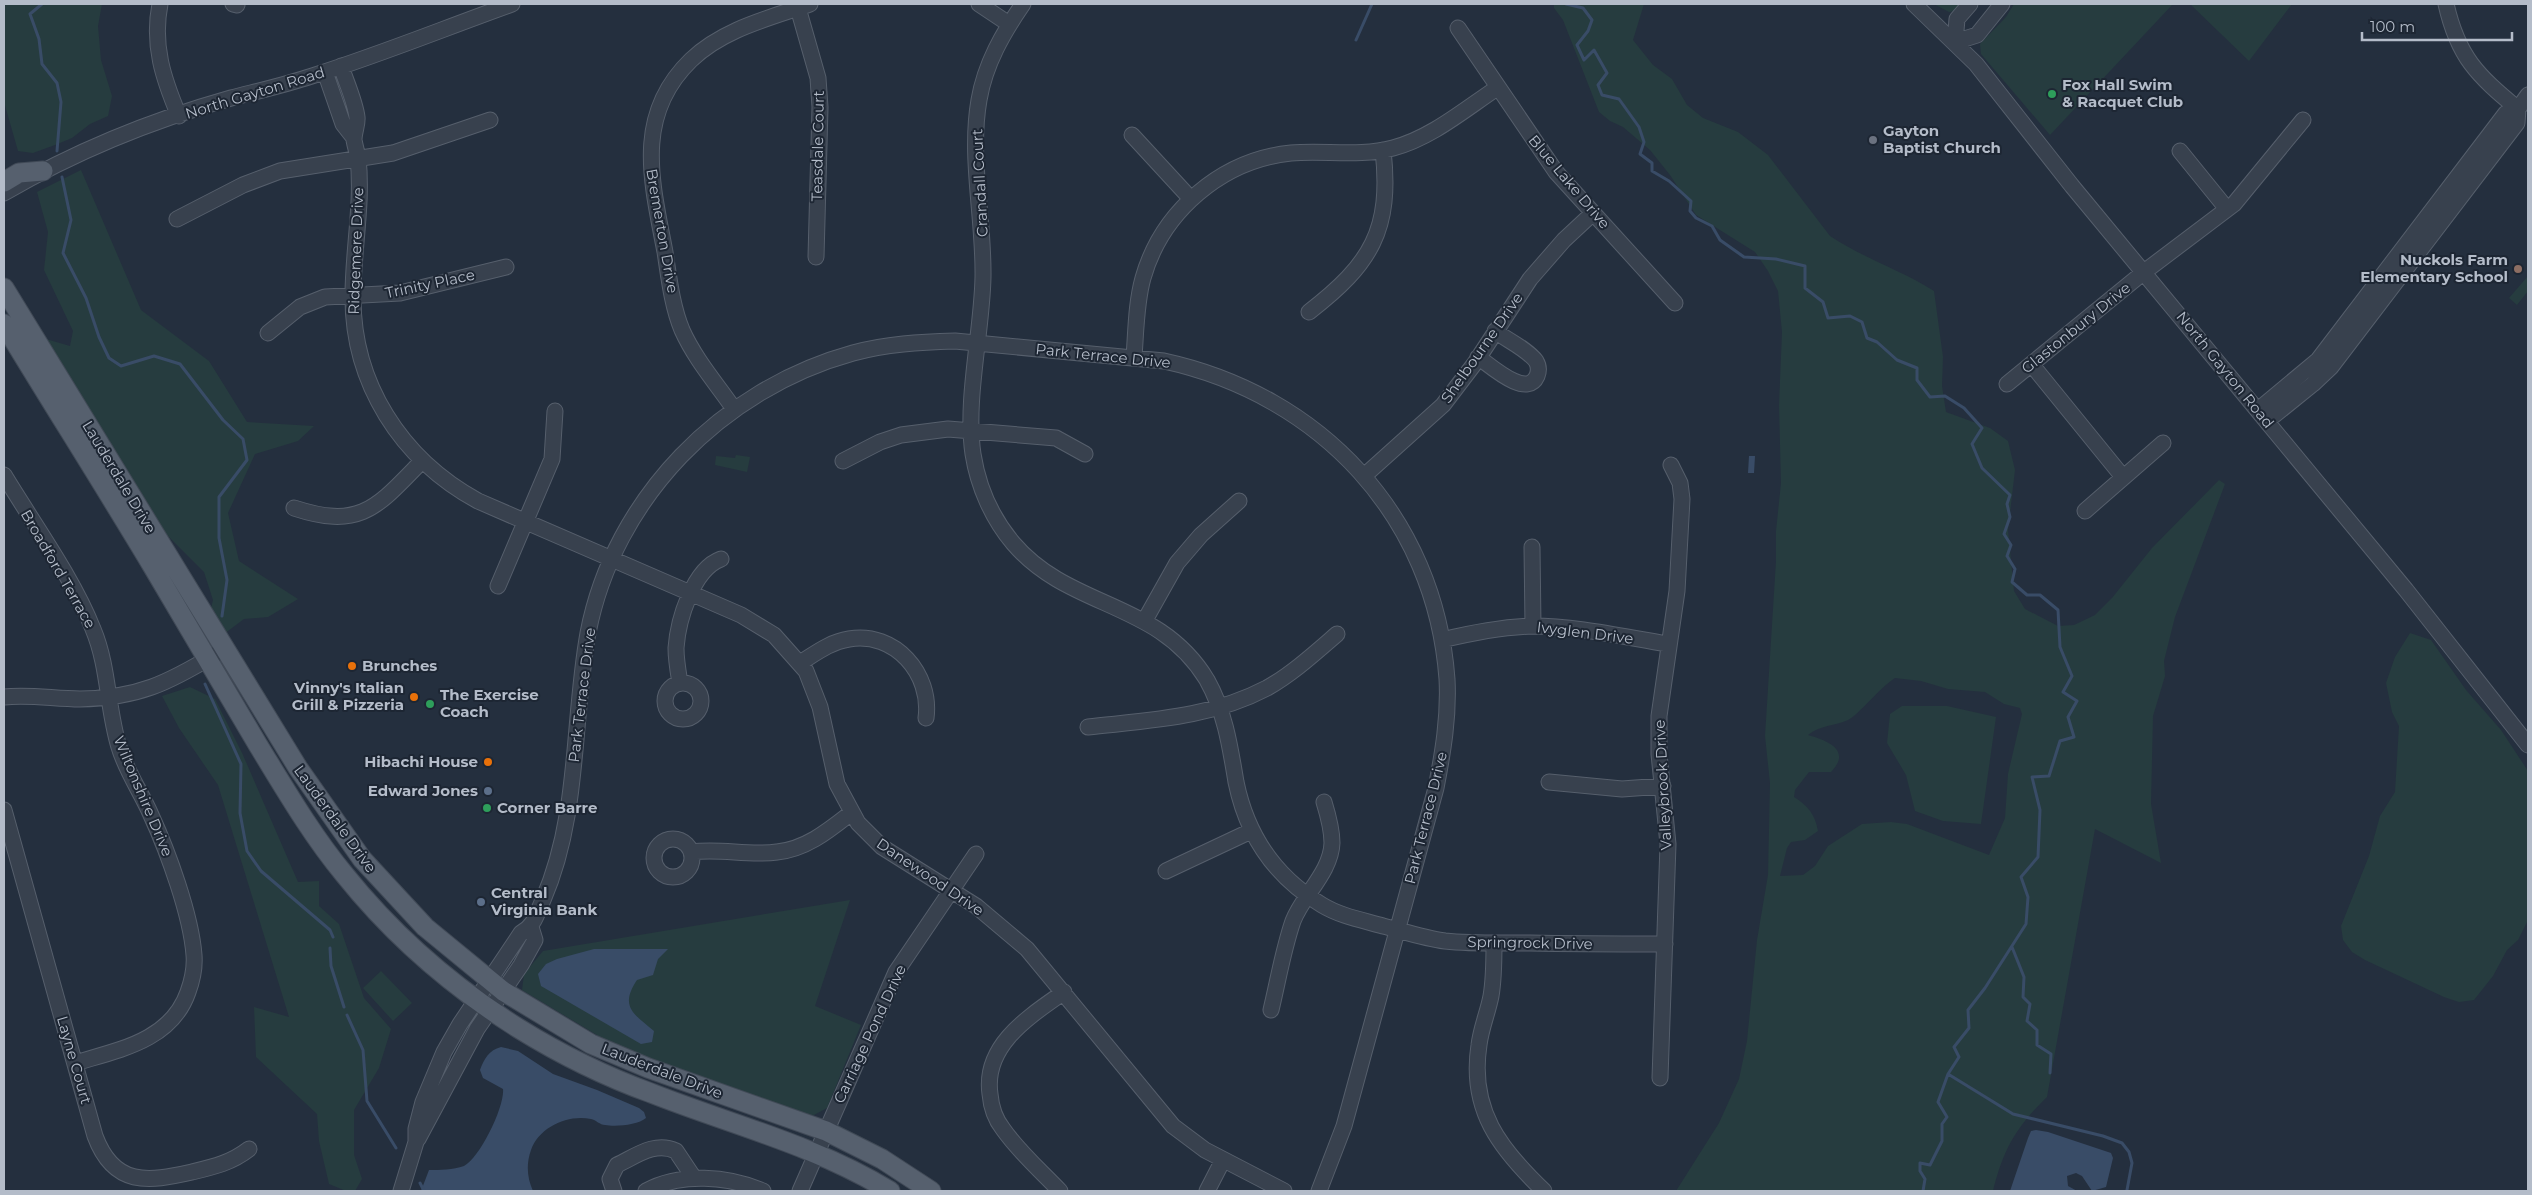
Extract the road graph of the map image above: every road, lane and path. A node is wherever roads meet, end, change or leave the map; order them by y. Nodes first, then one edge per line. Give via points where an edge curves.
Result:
1 (160, 4) edge
2 (512, 4) edge
3 (979, 4) edge
4 (1023, 4) edge
5 (1914, 4) edge
6 (1970, 4) edge
7 (2002, 4) edge
8 (2446, 4) edge
9 (804, 6) edge
10 (1008, 24) junction
11 (1458, 28) dead end
12 (1955, 42) junction
13 (341, 66) junction
14 (325, 72) junction
15 (1497, 88) junction
16 (2528, 95) edge
17 (2518, 109) junction
18 (178, 116) junction
19 (490, 120) dead end
20 (2303, 120) dead end
21 (1132, 135) dead end
22 (354, 138) junction
23 (1383, 150) junction
24 (2180, 151) dead end
25 (358, 159) junction
26 (43, 171) junction
27 (4, 182) edge
28 (4, 193) edge
29 (1191, 199) junction
30 (2227, 210) junction
31 (1593, 213) junction
32 (177, 219) dead end
33 (816, 257) dead end
34 (506, 268) dead end
35 (2144, 272) junction
36 (4, 288) edge
37 (352, 296) junction
38 (1675, 303) dead end
39 (1309, 312) dead end
40 (4, 324) edge
41 (1495, 331) junction
42 (268, 333) dead end
43 (978, 343) junction
44 (1134, 357) junction
45 (1478, 357) junction
46 (2032, 365) junction
47 (2007, 384) dead end
48 (734, 409) junction
49 (555, 411) dead end
50 (2263, 416) junction
51 (972, 430) junction
52 (2162, 443) dead end
53 (1085, 454) dead end
54 (422, 461) junction
55 (843, 461) dead end
56 (1671, 465) dead end
57 (4, 475) edge
58 (1364, 476) junction
59 (2123, 477) junction
60 (1239, 501) dead end
61 (294, 508) dead end
62 (2085, 511) dead end
63 (526, 522) junction
64 (1532, 547) dead end
65 (722, 559) dead end
66 (612, 560) junction
67 (498, 586) dead end
68 (691, 594) junction
69 (1145, 620) junction
70 (1533, 626) junction
71 (1336, 634) dead end
72 (1442, 640) junction
73 (1668, 644) junction
74 (223, 650) junction
75 (207, 659) junction
76 (800, 663) junction
77 (680, 683) dead end
78 (110, 696) junction
79 (4, 697) edge
80 (1220, 707) junction
81 (926, 718) dead end
82 (1088, 727) dead end
83 (2528, 745) edge
84 (1549, 782) dead end
85 (1663, 786) junction
86 (1324, 802) dead end
87 (4, 810) edge
88 (851, 813) junction
89 (1251, 831) junction
90 (692, 852) dead end
91 (976, 854) dead end
92 (1166, 871) dead end
93 (951, 890) junction
94 (1306, 894) junction
95 (1398, 930) junction
96 (1494, 943) junction
97 (1665, 944) junction
98 (496, 986) junction
99 (1064, 992) junction
100 (484, 1004) junction
101 (1272, 1010) dead end
102 (75, 1063) junction
103 (1660, 1078) dead end
104 (826, 1131) junction
105 (249, 1150) dead end
106 (817, 1152) junction
107 (1223, 1160) junction
108 (694, 1178) junction
109 (401, 1191) edge
110 (614, 1191) edge
111 (646, 1191) edge
112 (763, 1191) edge
113 (800, 1191) edge
114 (890, 1191) edge
115 (931, 1191) edge
116 (1060, 1191) edge
117 (1207, 1191) edge
118 (1284, 1191) edge
119 (1319, 1191) edge
120 (1544, 1191) edge

1 - 18 street via 156,33 158,52
2 - 13 street, North Gayton Road
3 - 10 street
4 - 10 street, Crandall Court
5 - 12 street, North Gayton Road
6 - 12 street via 1957,19
7 - 12 street via 1977,35
8 - 17 street via 2465,57 2488,85
9 - 33 street, Teasdale Court via 818,78 820,108
9 - 48 street, Bremerton Drive via 729,34 691,60 670,86 652,135 651,180 677,314 690,346
10 - 43 street, Crandall Court via 988,66 976,122 983,244
11 - 15 street, Blue Lake Drive
12 - 35 street, North Gayton Road
13 - 14 street, North Gayton Road
13 - 22 street, Ridgemere Drive via 357,118
14 - 18 street, North Gayton Road
14 - 22 street, Ridgemere Drive via 343,124
15 - 23 street via 1427,134
15 - 31 street, Blue Lake Drive via 1556,172
16 - 17 street
17 - 50 street via 2517,123 2331,366 2313,384
18 - 26 street, North Gayton Road via 114,139
19 - 25 street via 393,153
20 - 30 street, Glastonbury Drive via 2250,187
21 - 29 street
22 - 25 street, Ridgemere Drive
23 - 29 street via 1291,153 1254,161 1224,175
23 - 39 street via 1385,200 1374,241 1346,282
24 - 30 street
25 - 32 street via 306,165 270,174
25 - 37 street, Ridgemere Drive
26 - 27 main road via 19,173
26 - 28 street, North Gayton Road
29 - 44 street via 1170,223 1146,270 1138,301
30 - 35 street, Glastonbury Drive
31 - 38 street, Blue Lake Drive
31 - 41 street, Shelbourne Drive via 1544,261
34 - 37 street, Trinity Place via 400,293
35 - 46 street, Glastonbury Drive
35 - 50 street, North Gayton Road
36 - 74 main road, Lauderdale Drive
37 - 42 street, Trinity Place via 312,300
37 - 54 street, Ridgemere Drive via 357,344 371,388 397,433
40 - 75 main road, Lauderdale Drive
41 - 45 street, Shelbourne Drive
41 - 45 street via 1536,361 1539,370 1536,378 1529,384 1520,384
43 - 44 street, Park Terrace Drive
43 - 48 street, Park Terrace Drive via 922,342 852,353 789,377
43 - 51 street, Crandall Court
44 - 58 street, Park Terrace Drive via 1192,367 1248,388 1279,404 1311,426
45 - 58 street, Shelbourne Drive via 1443,405
46 - 47 street, Glastonbury Drive
46 - 59 street
48 - 66 street, Park Terrace Drive via 684,452 659,481 632,521
49 - 63 street via 552,459
50 - 83 street, North Gayton Road
51 - 53 street via 1056,438
51 - 55 street via 948,429 901,435
51 - 69 street, Crandall Court via 980,484 992,513 1013,543 1034,564 1064,585
52 - 59 street
54 - 61 street via 388,496 368,510 327,517
54 - 63 street, Ridgemere Drive via 465,494
56 - 73 street, Valleybrook Drive via 1680,483 1682,499 1680,564
57 - 78 street, Broadford Terrace via 77,596 93,629 105,664
58 - 72 street, Park Terrace Drive via 1394,517 1419,564
59 - 62 street
60 - 69 street via 1201,535 1177,563
63 - 66 street, Ridgemere Drive
63 - 67 street
64 - 70 street
65 - 68 street via 703,570
66 - 68 street, Danewood Drive
66 - 98 street, Park Terrace Drive via 589,631 564,836 553,877 531,927 535,940
68 - 76 street, Danewood Drive via 741,614 763,627
68 - 77 street via 678,637
69 - 80 street, Springrock Drive via 1164,633 1192,661 1208,682
70 - 72 street, Ivyglen Drive
70 - 73 street, Ivyglen Drive
71 - 80 street via 1267,688
72 - 95 street, Park Terrace Drive via 1447,698 1443,756
73 - 85 street, Valleybrook Drive via 1659,716
74 - 75 street
74 - 98 main road, Lauderdale Drive via 298,768 362,859 425,927
75 - 78 street via 150,689
75 - 100 main road, Lauderdale Drive via 295,808 344,875 402,937
76 - 81 street via 828,645 848,639 871,639 887,644 914,667 928,702
76 - 88 street, Danewood Drive via 815,691 837,784
78 - 79 street via 81,699
78 - 102 street, Wiltonshire Drive via 119,748 166,849 195,957 188,994 163,1029 145,1041
80 - 82 street via 1165,720
80 - 89 street, Springrock Drive via 1237,787
84 - 85 street via 1622,789
85 - 97 street, Valleybrook Drive via 1668,844
86 - 94 street via 1331,829 1331,852 1328,863
87 - 102 street, Layne Court
88 - 90 street via 815,839 790,850 767,853 730,850
88 - 93 street, Danewood Drive via 882,847
89 - 92 street
89 - 94 street, Springrock Drive via 1283,876
91 - 93 street, Carriage Pond Drive
93 - 99 street, Danewood Drive via 976,906 1026,949
93 - 104 street, Carriage Pond Drive via 896,972
94 - 95 street, Springrock Drive via 1331,910
94 - 101 street via 1289,935
95 - 96 street, Springrock Drive via 1442,941
95 - 119 street, Park Terrace Drive via 1344,1126
96 - 97 street, Springrock Drive
96 - 120 street via 1491,996 1478,1051 1480,1094 1498,1141 1510,1158
97 - 103 street, Valleybrook Drive
98 - 100 street, Park Terrace Drive
98 - 104 main road, Lauderdale Drive via 568,1031 613,1054
99 - 107 street, Danewood Drive via 1160,1112 1188,1138
99 - 116 street via 1004,1042 992,1067 989,1089 993,1112 1002,1128
100 - 106 main road, Lauderdale Drive via 546,1044 616,1079
100 - 109 street, Park Terrace Drive via 425,1130 416,1142
102 - 105 street, Layne Court via 99,1146 109,1162 123,1172 142,1179 158,1179 224,1164
104 - 106 street, Carriage Pond Drive
104 - 115 main road, Lauderdale Drive via 882,1159
106 - 113 street, Carriage Pond Drive
106 - 114 main road, Lauderdale Drive
107 - 117 street
107 - 118 street, Danewood Drive
108 - 110 street via 676,1151 652,1148 617,1164 610,1178
108 - 111 street via 658,1184
108 - 112 street via 750,1186

